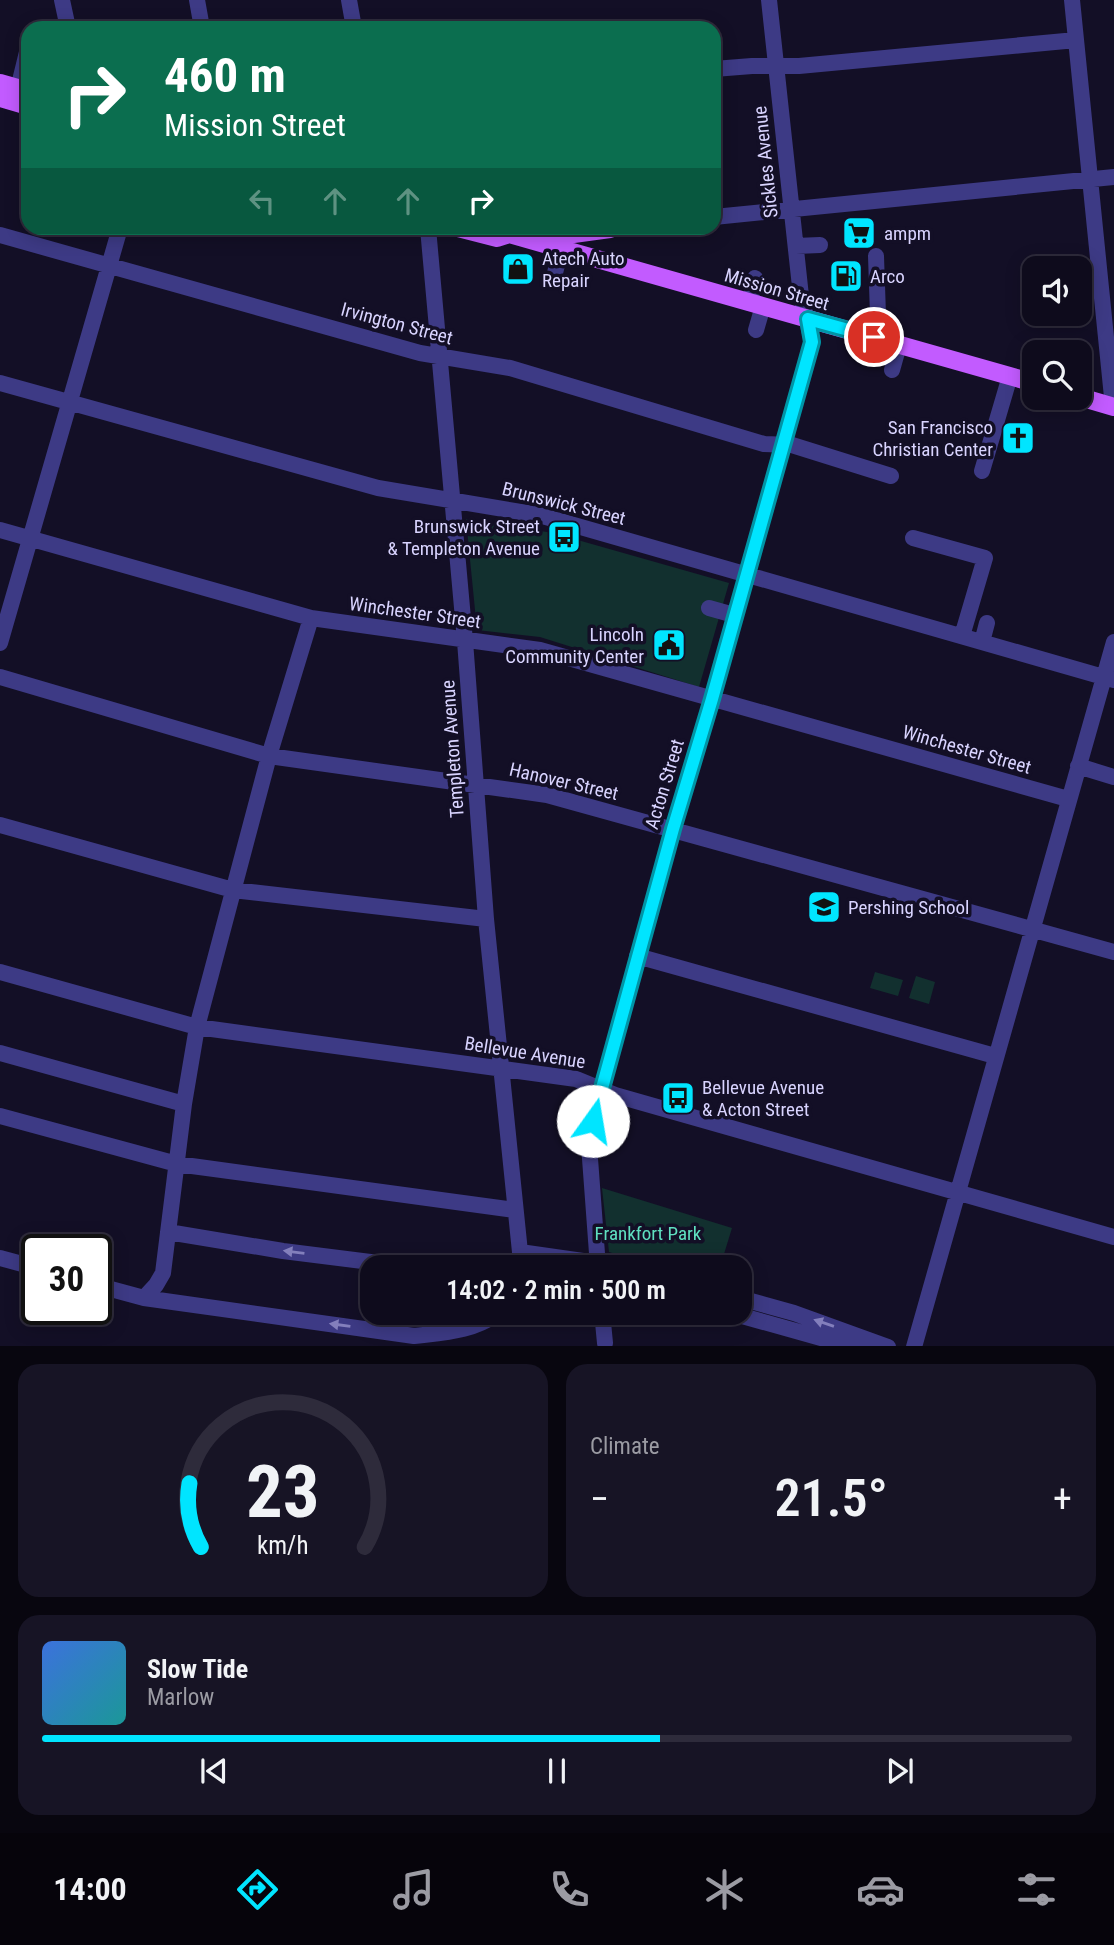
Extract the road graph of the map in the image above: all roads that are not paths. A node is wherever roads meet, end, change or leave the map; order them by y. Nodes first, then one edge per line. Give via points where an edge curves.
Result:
1 (62, 0) edge
2 (197, 0) edge
3 (349, 0) edge
4 (769, 0) edge
5 (1072, 0) edge
6 (66, 21) edge
7 (201, 21) edge
8 (353, 21) edge
9 (1076, 40) junction
10 (776, 66) junction
11 (721, 68) edge
12 (0, 83) edge
13 (21, 89) edge
14 (0, 98) edge
15 (21, 104) edge
16 (1114, 177) edge
17 (1090, 179) junction
18 (792, 208) junction
19 (721, 216) edge
20 (0, 235) edge
21 (118, 235) edge
22 (429, 235) edge
23 (517, 235) edge
24 (566, 235) edge
25 (602, 235) edge
26 (531, 240) junction
27 (820, 245) dead end
28 (796, 246) junction
29 (561, 249) junction
30 (876, 256) dead end
31 (588, 257) junction
32 (110, 266) junction
33 (555, 274) dead end
34 (755, 278) dead end
35 (757, 304) junction
36 (808, 319) junction
37 (756, 330) dead end
38 (874, 337) junction
39 (899, 345) junction
40 (438, 356) junction
41 (892, 370) dead end
42 (1010, 376) junction
43 (1022, 380) edge
44 (0, 383) edge
45 (1092, 401) edge
46 (70, 403) junction
47 (1114, 407) edge
48 (784, 444) junction
49 (982, 471) dead end
50 (891, 475) dead end
51 (452, 500) junction
52 (0, 530) edge
53 (913, 538) dead end
54 (32, 539) junction
55 (746, 573) junction
56 (709, 608) dead end
57 (734, 615) junction
58 (311, 618) junction
59 (987, 623) dead end
60 (962, 636) junction
61 (465, 641) junction
62 (982, 642) junction
63 (1114, 642) edge
64 (0, 643) edge
65 (0, 677) edge
66 (1109, 678) edge
67 (712, 699) junction
68 (269, 756) junction
69 (1078, 766) junction
70 (1114, 777) edge
71 (476, 784) junction
72 (1068, 799) junction
73 (0, 825) edge
74 (673, 829) junction
75 (233, 890) junction
76 (486, 919) junction
77 (1033, 929) junction
78 (1114, 952) edge
79 (637, 956) junction
80 (0, 972) edge
81 (197, 1027) junction
82 (0, 1053) edge
83 (995, 1056) junction
84 (503, 1068) junction
85 (600, 1088) junction
86 (184, 1104) junction
87 (0, 1116) edge
88 (177, 1164) junction
89 (957, 1193) junction
90 (515, 1210) junction
91 (168, 1232) junction
92 (1114, 1237) edge
93 (520, 1255) edge
94 (599, 1255) edge
95 (0, 1258) edge
96 (360, 1261) edge
97 (21, 1264) edge
98 (163, 1273) junction
99 (112, 1289) edge
100 (144, 1298) junction
101 (752, 1301) edge
102 (182, 1303) junction
103 (752, 1319) edge
104 (481, 1325) edge
105 (603, 1325) edge
106 (605, 1343) dead end
107 (853, 1346) edge
108 (888, 1346) edge
109 (914, 1346) edge

1 - 6 street
2 - 7 street
3 - 8 street
4 - 10 street, Sickles Avenue
5 - 9 street
9 - 10 street
9 - 17 street
10 - 11 street
10 - 18 street, Sickles Avenue
12 - 13 main road
14 - 15 main road
16 - 17 street
17 - 18 street
17 - 47 street
18 - 19 street
18 - 28 street, Sickles Avenue
20 - 32 street, Irvington Street
21 - 32 street
22 - 40 street, Templeton Avenue
23 - 26 main road, Mission Street
24 - 26 main road
25 - 31 main road
26 - 29 main road, Mission Street
27 - 28 street
28 - 36 street, Sickles Avenue
29 - 31 main road, Mission Street
29 - 33 street
30 - 38 street
31 - 35 main road, Mission Street
32 - 40 street, Irvington Street
32 - 46 street
34 - 35 street
35 - 36 main road, Mission Street
35 - 37 street
36 - 38 main road, Mission Street
36 - 48 street, Acton Street via 812,342
38 - 39 main road, Mission Street
39 - 41 street
39 - 42 main road, Mission Street
40 - 48 street, Irvington Street via 510,368 764,444
40 - 51 street, Templeton Avenue
42 - 43 main road, Mission Street
42 - 49 street
44 - 46 street, Brunswick Street
45 - 47 main road
46 - 51 street, Brunswick Street via 378,488
46 - 54 street
48 - 50 street, Irvington Street
48 - 55 street, Acton Street
51 - 55 street, Brunswick Street via 539,515
51 - 61 street, Templeton Avenue
52 - 54 street, Winchester Street
53 - 60 street via 985,558
54 - 58 street, Winchester Street
54 - 64 street
55 - 57 street, Acton Street
55 - 60 street, Brunswick Street
56 - 57 street
57 - 67 street, Acton Street
58 - 61 street, Winchester Street
58 - 68 street
59 - 62 street
60 - 62 street, Brunswick Street
61 - 67 street, Winchester Street via 540,650
61 - 71 street, Templeton Avenue
62 - 66 street, Brunswick Street
63 - 66 street
65 - 68 street, Hanover Street
66 - 69 street
67 - 72 street, Winchester Street
67 - 74 street, Acton Street
68 - 71 street, Hanover Street
68 - 75 street
69 - 70 street
69 - 72 street
71 - 74 street, Hanover Street via 547,795
71 - 76 street, Templeton Avenue
72 - 77 street
73 - 75 street
74 - 77 street, Hanover Street
74 - 79 street, Acton Street
75 - 76 street
75 - 81 street
76 - 84 street, Templeton Avenue
77 - 78 street, Hanover Street
77 - 83 street
79 - 83 street
79 - 85 street, Acton Street
80 - 81 street, Bellevue Avenue
81 - 84 street, Bellevue Avenue
81 - 86 street
82 - 86 street
83 - 89 street
84 - 85 street, Bellevue Avenue via 576,1079
84 - 90 street, Templeton Avenue
85 - 89 street, Bellevue Avenue
85 - 94 street, Acton Street via 589,1144
86 - 88 street
87 - 88 street
88 - 90 street
88 - 91 street
89 - 92 street, Bellevue Avenue
89 - 109 street
90 - 93 street, Templeton Avenue
96 -> 91 street
91 - 98 street
95 - 97 street
98 - 100 street
98 - 102 street via 173,1296
99 - 100 street
100 - 102 street
108 -> 101 street
104 -> 102 street via 414,1336
103 - 107 street
105 - 106 street

